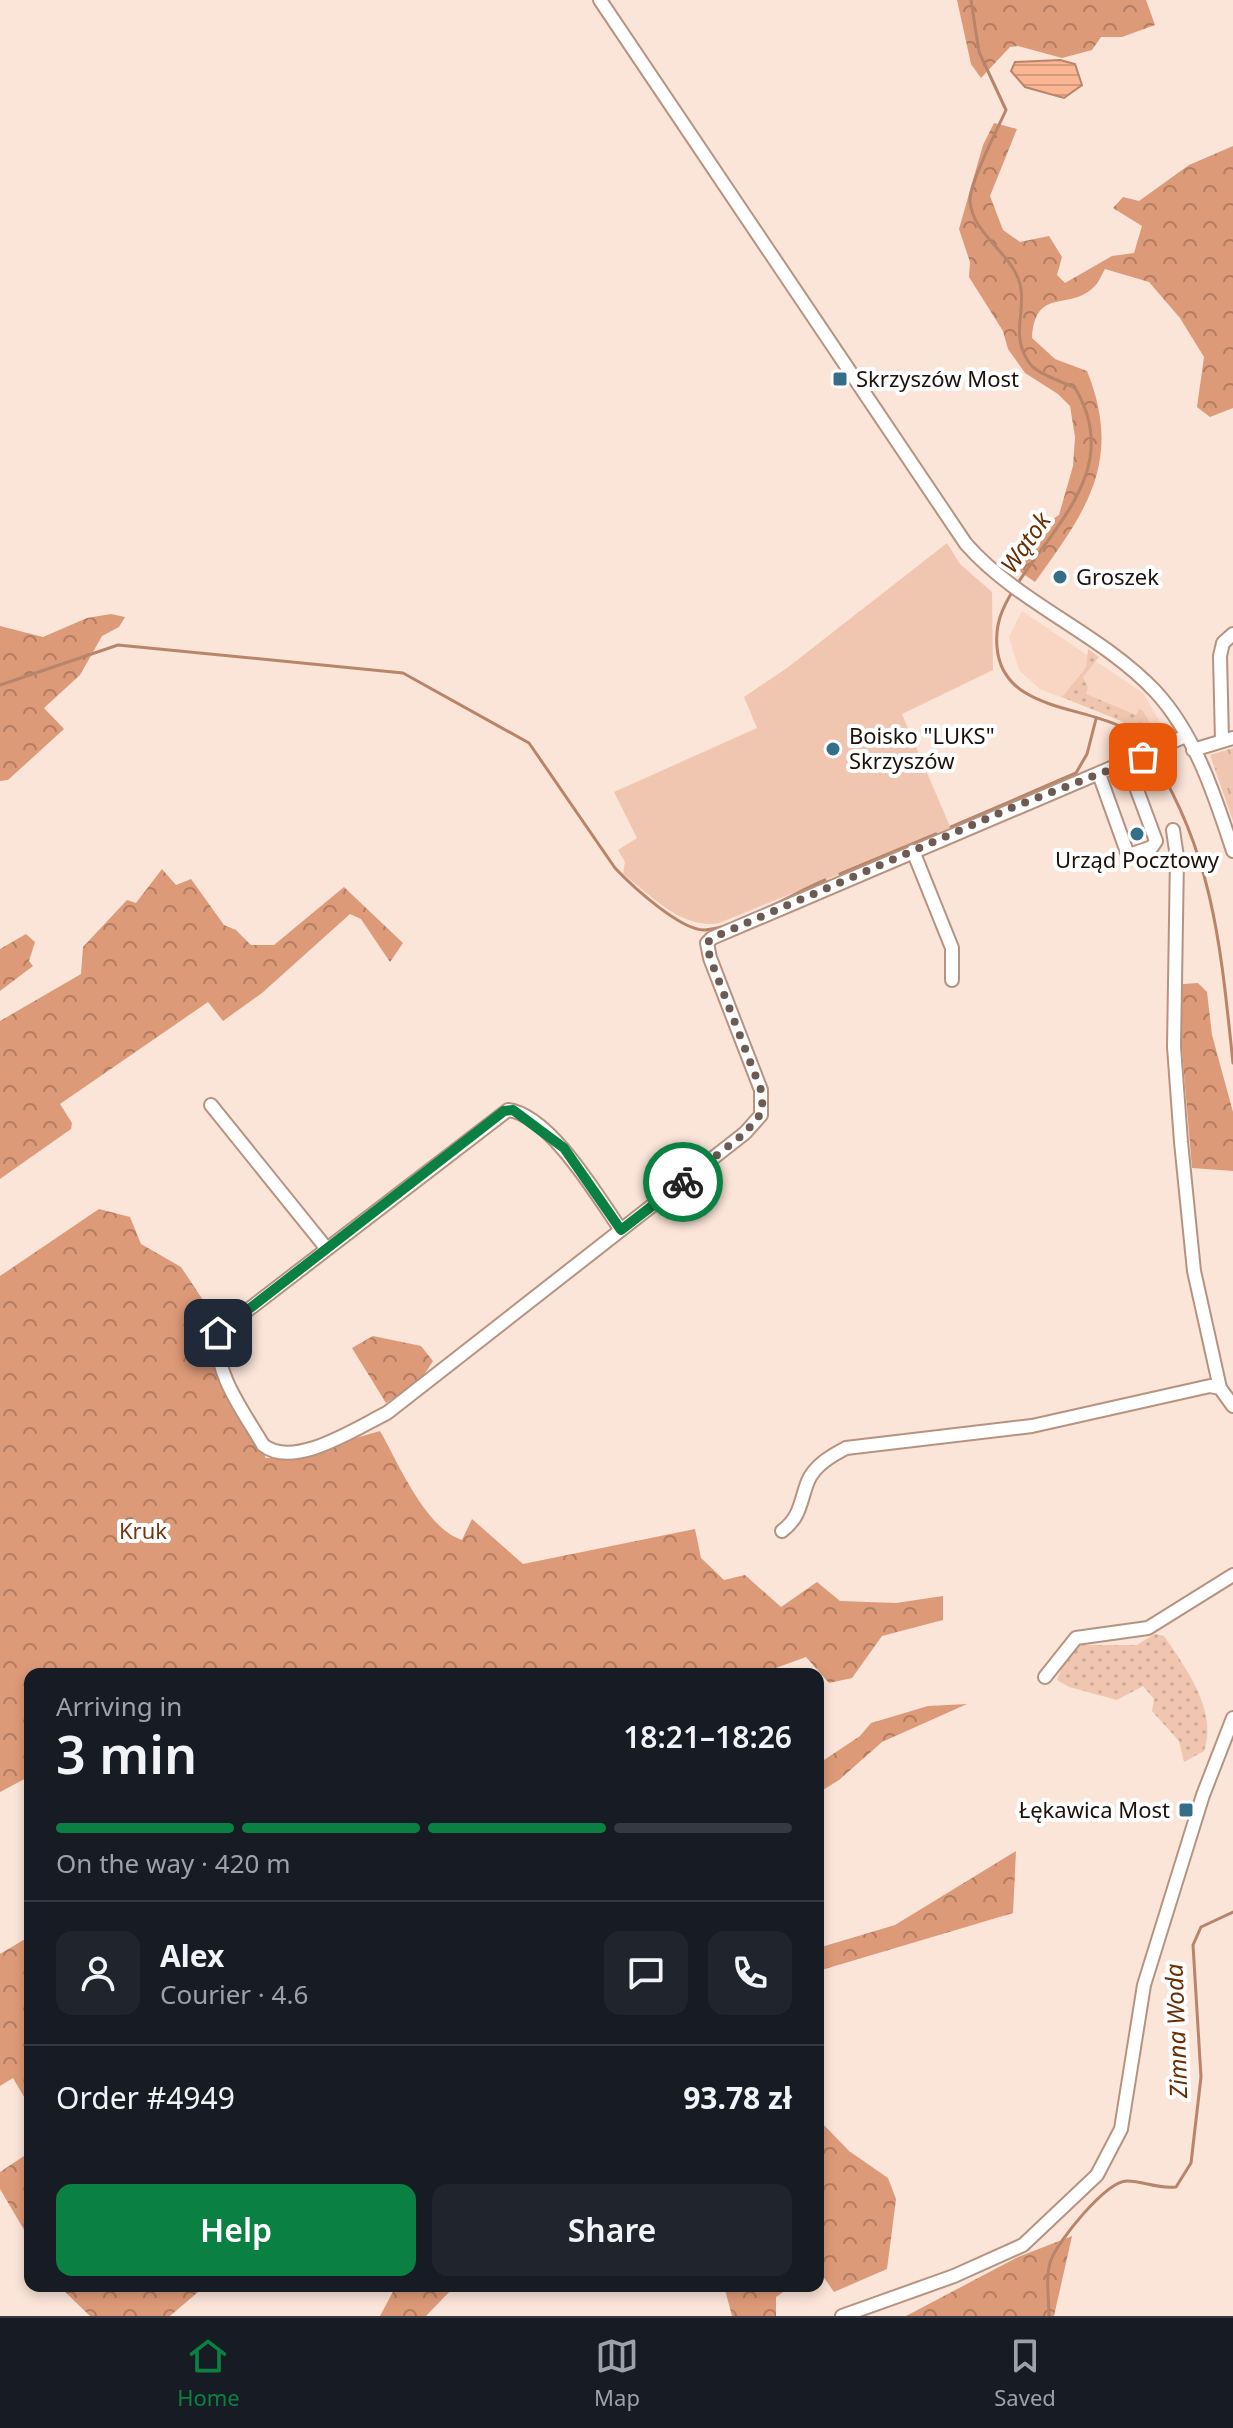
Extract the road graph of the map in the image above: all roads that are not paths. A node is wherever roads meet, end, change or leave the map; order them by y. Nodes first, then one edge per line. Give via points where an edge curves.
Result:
1 (600, 0) edge
2 (1233, 634) edge
3 (1186, 736) junction
4 (1228, 740) edge
5 (1193, 750) junction
6 (1127, 763) junction
7 (1099, 774) junction
8 (1173, 830) dead end
9 (913, 851) junction
10 (1233, 851) edge
11 (952, 980) dead end
12 (211, 1105) dead end
13 (621, 1230) junction
14 (327, 1249) junction
15 (1220, 1388) junction
16 (1233, 1406) edge
17 (782, 1531) dead end
18 (1233, 1575) edge
19 (1045, 1677) dead end
20 (1233, 1718) edge
21 (842, 2316) edge

1 - 3 street via 957,532 983,563 1139,676
2 - 4 street via 1223,643 1219,665
3 - 5 street
3 - 6 street
4 - 5 street
5 - 10 street
6 - 7 street
6 - 7 street via 1156,841 1152,847 1127,852
7 - 9 street
8 - 15 street via 1174,1047 1181,1142 1194,1271
9 - 11 street via 952,948
9 - 13 street via 707,943 761,1090 763,1111 745,1133
12 - 14 street
13 - 14 street via 564,1148 508,1110
13 - 14 street via 387,1413 330,1441 285,1455 263,1445 228,1383 218,1357 218,1333
15 - 16 street
15 - 17 street via 1032,1426 846,1448 812,1475 797,1517
18 - 19 street via 1148,1628 1076,1638
20 - 21 street via 1200,1804 1144,1985 1121,2129 1097,2175 1046,2227 1012,2251

